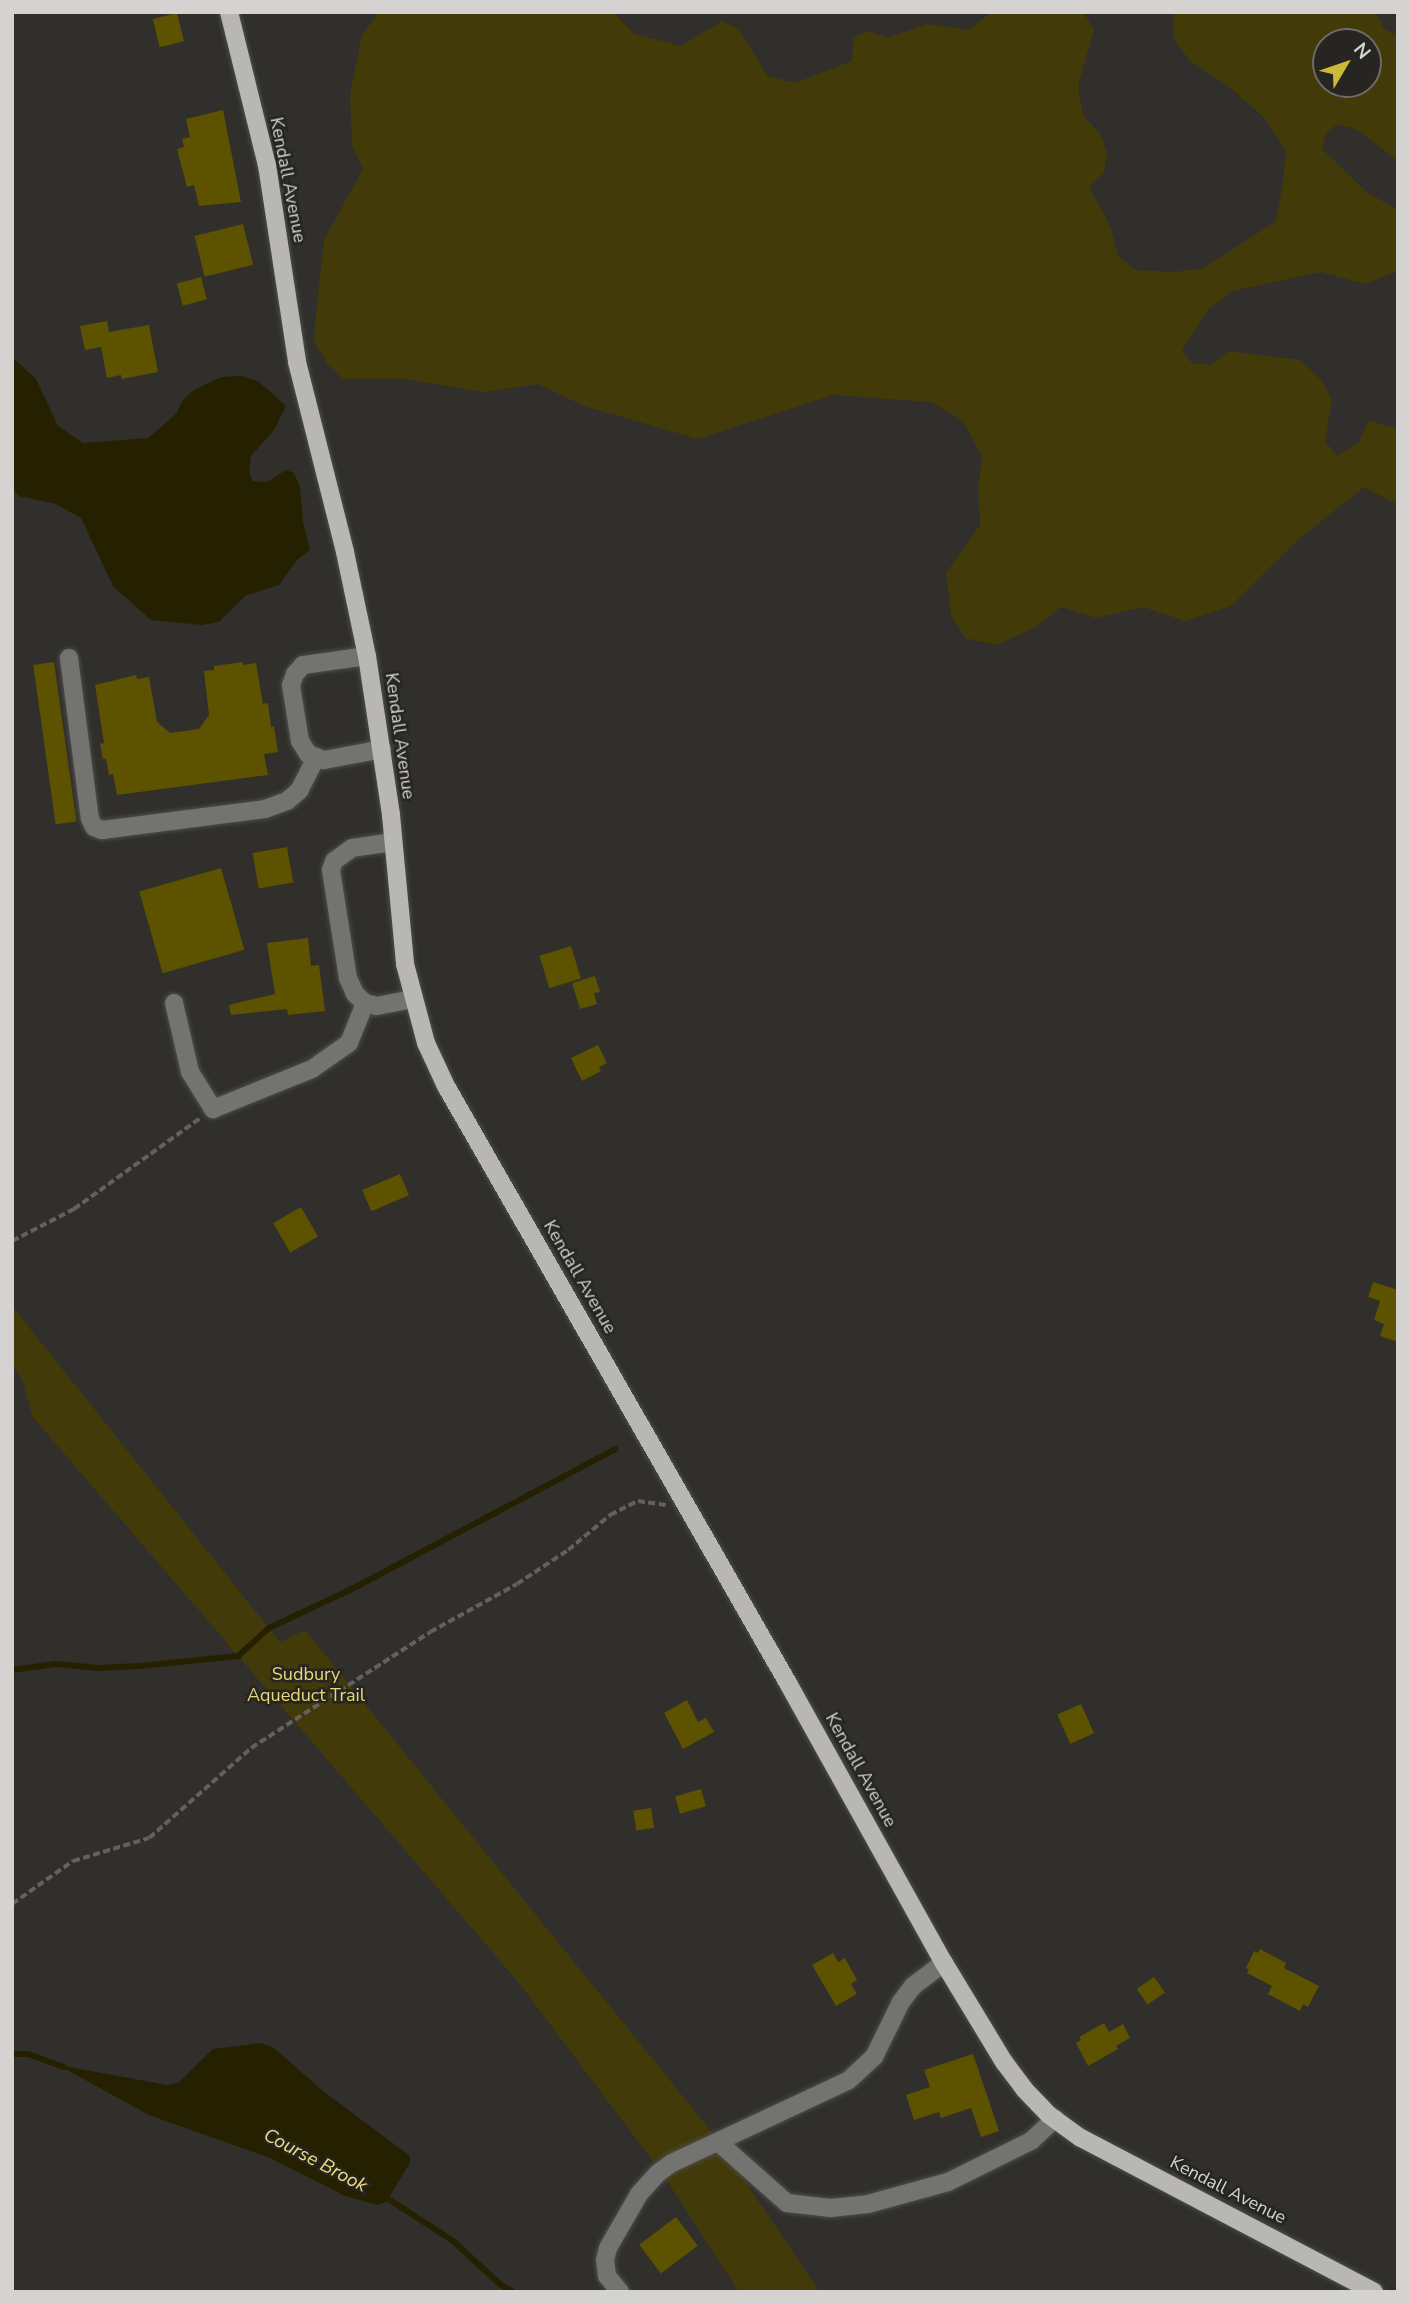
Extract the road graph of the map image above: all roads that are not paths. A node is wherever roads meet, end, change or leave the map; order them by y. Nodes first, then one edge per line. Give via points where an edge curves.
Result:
1 (229, 12) edge
2 (367, 656) junction
3 (69, 658) dead end
4 (382, 749) junction
5 (317, 757) junction
6 (393, 842) junction
7 (413, 999) junction
8 (174, 1003) dead end
9 (365, 1003) junction
10 (944, 1963) junction
11 (1055, 2119) junction
12 (718, 2142) junction
13 (620, 2292) edge
14 (1374, 2292) edge

1 - 2 main road, Kendall Avenue via 267,165 297,362
2 - 4 main road, Kendall Avenue
2 - 5 lane via 303,665 295,674 291,685 300,741 308,754
3 - 5 lane via 94,827 102,830 265,809 299,791
4 - 5 lane via 324,760
4 - 6 main road, Kendall Avenue
6 - 7 main road, Kendall Avenue
6 - 9 lane via 352,848 334,861 331,870 348,978
7 - 9 lane via 377,1006
7 - 10 main road, Kendall Avenue via 426,1044 446,1086
8 - 9 lane via 190,1072 213,1109 312,1069 349,1043
10 - 11 main road, Kendall Avenue via 1004,2062
10 - 12 lane via 913,1986 874,2057 849,2080
11 - 12 lane via 1031,2141 948,2182 868,2204 831,2208 787,2203
11 - 14 main road, Kendall Avenue via 1082,2138
12 - 13 lane via 672,2163 639,2194 605,2260 607,2276

